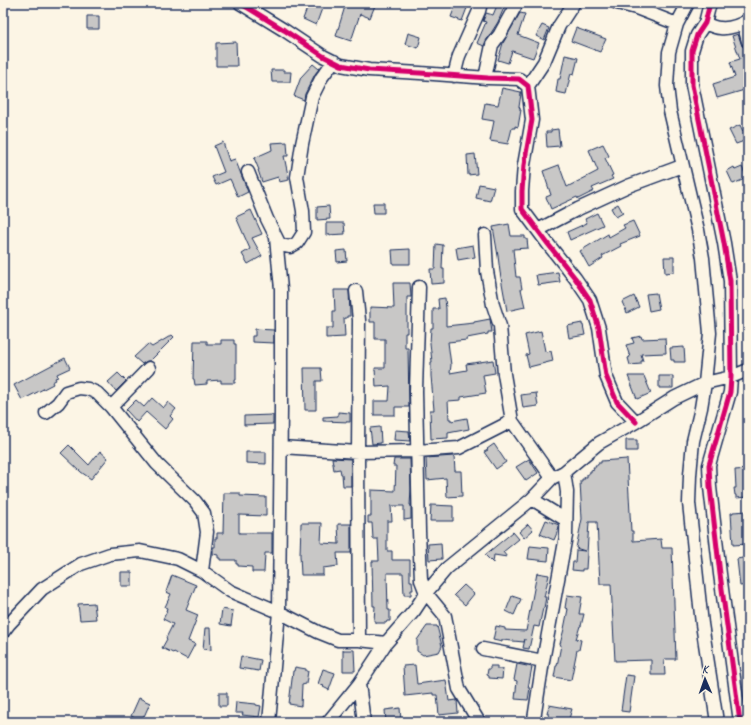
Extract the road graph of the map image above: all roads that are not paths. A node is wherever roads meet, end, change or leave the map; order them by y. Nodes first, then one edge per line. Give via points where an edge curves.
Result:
1 (240, 3) edge
2 (481, 3) edge
3 (517, 3) edge
4 (574, 3) edge
5 (617, 3) edge
6 (688, 3) edge
7 (710, 3) edge
8 (746, 22) edge
9 (705, 23) junction
10 (677, 24) junction
11 (748, 41) edge
12 (334, 61) junction
13 (454, 76) junction
14 (485, 78) junction
15 (528, 86) junction
16 (682, 166) junction
17 (248, 172) dead end
18 (538, 230) junction
19 (485, 235) dead end
20 (276, 238) junction
21 (419, 287) dead end
22 (356, 291) dead end
23 (149, 368) dead end
24 (748, 370) edge
25 (719, 379) junction
26 (110, 408) junction
27 (46, 413) dead end
28 (512, 421) junction
29 (636, 422) junction
30 (281, 447) junction
31 (417, 451) junction
32 (358, 452) junction
33 (564, 472) junction
34 (552, 478) junction
35 (532, 499) junction
36 (566, 520) junction
37 (202, 571) junction
38 (426, 593) junction
39 (279, 612) junction
40 (3, 632) edge
41 (359, 640) junction
42 (386, 643) junction
43 (483, 650) dead end
44 (543, 661) junction
45 (359, 684) junction
46 (269, 722) edge
47 (328, 722) edge
48 (364, 722) edge
49 (479, 722) edge
50 (532, 722) edge
51 (717, 722) edge
52 (740, 722) edge

1 - 12 street
2 - 13 street via 459,56
3 - 14 street via 492,45
4 - 15 street via 560,26 544,62
5 - 10 street
6 - 10 street
7 - 9 street
8 - 9 street via 728,28
8 - 11 street
9 - 25 street via 697,35 692,51 692,85 730,281
10 - 16 street via 669,52 667,86
12 - 13 street via 340,65 369,70
12 - 20 street via 312,97 302,144 297,177 304,232 297,243 290,247 280,245
13 - 14 street
14 - 15 street via 519,79
15 - 18 street via 532,120 524,165 522,209
16 - 18 street via 628,186
16 - 25 street via 703,258 710,333
17 - 20 street
18 - 29 street via 590,300 599,328 606,376 617,402
19 - 28 street via 487,271 492,305 500,326 504,374
20 - 30 street via 281,289
21 - 31 street
22 - 32 street via 359,320
23 - 26 street
24 - 25 street
25 - 29 street via 674,398
25 - 51 street via 700,408 693,441 689,503 702,624
25 - 52 street via 730,392 709,464 710,487
26 - 27 street via 97,393 79,388 66,392
26 - 37 street via 157,464 204,513 207,532
28 - 31 street via 459,448
28 - 34 street
29 - 33 street via 599,443
30 - 32 street
30 - 39 street
31 - 32 street
31 - 38 street via 420,580
32 - 41 street
33 - 34 street
33 - 36 street via 567,492
34 - 35 street
35 - 36 street
35 - 38 street via 447,568
36 - 44 street via 566,536
37 - 39 street via 230,591
37 - 40 street via 178,559 140,551 110,554 81,564 42,589
38 - 42 street
38 - 49 street via 445,616 459,689
39 - 41 street via 338,640
39 - 46 street
41 - 42 street
42 - 45 street
43 - 44 street
44 - 50 street
45 - 47 street
45 - 48 street

